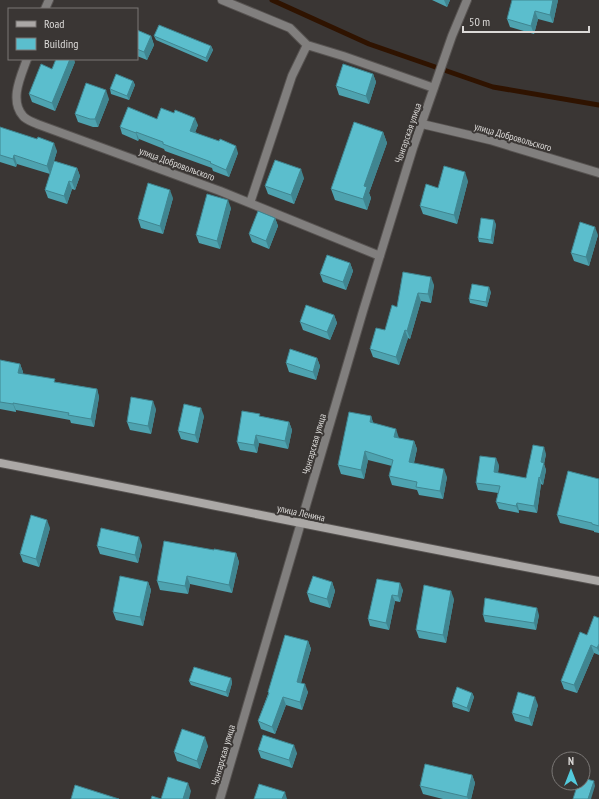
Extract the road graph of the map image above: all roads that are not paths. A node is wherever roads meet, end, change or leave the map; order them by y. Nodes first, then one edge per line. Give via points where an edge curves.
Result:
1 (222, 0) edge
2 (467, 0) edge
3 (307, 45) junction
4 (27, 60) edge
5 (433, 92) junction
6 (422, 124) junction
7 (599, 173) edge
8 (250, 203) junction
9 (380, 256) junction
10 (0, 463) edge
11 (300, 523) junction
12 (599, 581) edge
13 (220, 799) edge

1 - 3 street via 290,28
2 - 5 street, Чонгарская улица
3 - 5 street via 343,56
3 - 8 street via 292,76
4 - 8 street, улица Добровольского via 16,94 18,106 24,117
5 - 6 street, Чонгарская улица
6 - 7 street, улица Добровольского via 490,140
6 - 9 street, Чонгарская улица
8 - 9 street, улица Добровольского
9 - 11 street, Чонгарская улица
10 - 11 street, улица Ленина
11 - 12 street, улица Ленина
11 - 13 street, Чонгарская улица

